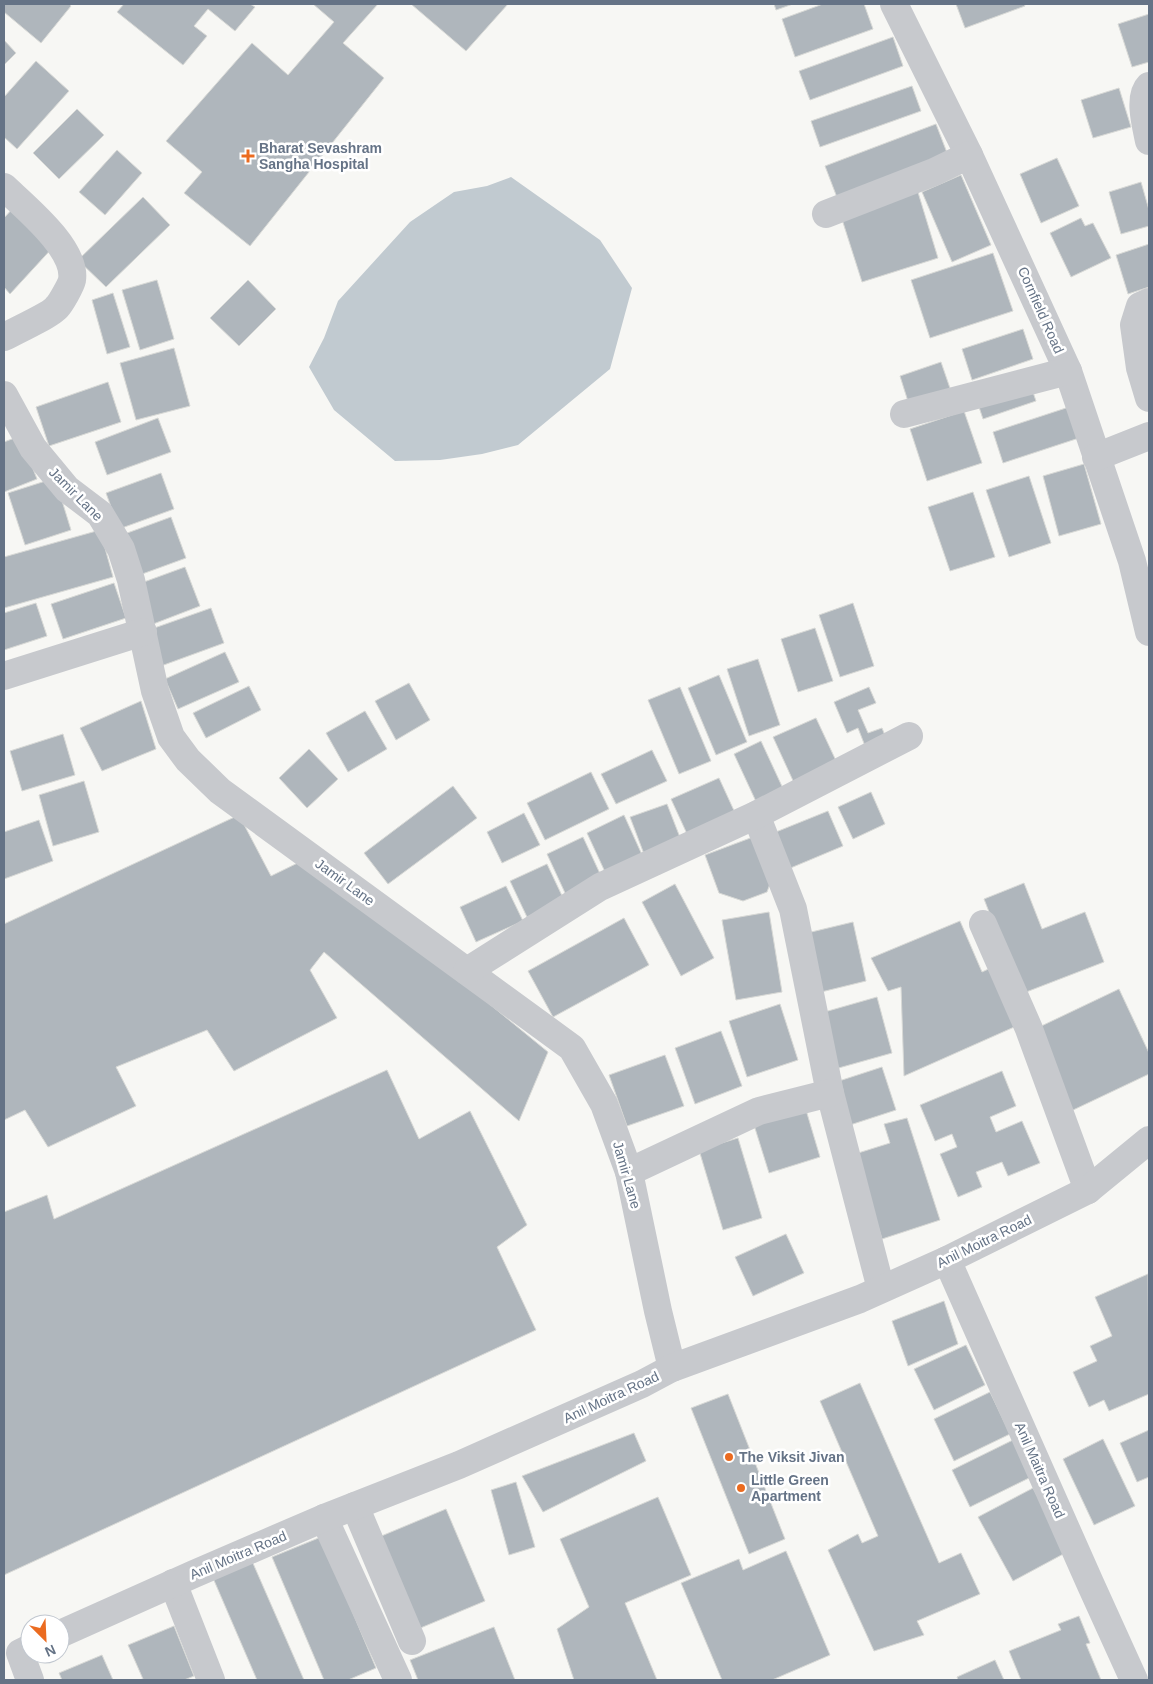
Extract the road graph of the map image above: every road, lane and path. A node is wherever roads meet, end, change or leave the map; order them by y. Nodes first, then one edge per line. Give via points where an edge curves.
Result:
1 (894, 4) edge
2 (1149, 86) edge
3 (1149, 140) edge
4 (969, 155) junction
5 (4, 187) edge
6 (826, 214) dead end
7 (1149, 302) edge
8 (4, 337) edge
9 (1068, 371) junction
10 (4, 395) edge
11 (1149, 398) edge
12 (904, 414) dead end
13 (1149, 436) edge
14 (1096, 457) junction
15 (143, 632) junction
16 (1149, 632) edge
17 (4, 676) edge
18 (909, 736) dead end
19 (756, 815) junction
20 (984, 924) dead end
21 (467, 972) junction
22 (830, 1093) junction
23 (1149, 1140) edge
24 (629, 1172) junction
25 (1088, 1190) junction
26 (947, 1260) junction
27 (881, 1289) junction
28 (672, 1368) junction
29 (355, 1506) junction
30 (324, 1518) junction
31 (173, 1583) junction
32 (70, 1629) edge
33 (412, 1641) dead end
34 (27, 1664) edge
35 (30, 1680) edge
36 (211, 1680) edge
37 (398, 1680) edge
38 (1134, 1680) edge

1 - 4 street, Cornfield Road
2 - 3 street via 1145,90 1144,114
4 - 6 street
4 - 9 street, Cornfield Road
5 - 8 street via 59,242 70,264 72,281 56,308
7 - 11 street via 1140,306 1134,325 1140,368
9 - 12 street
9 - 14 street, Cornfield Road
10 - 15 street, Jamir Lane via 33,448 67,488 100,514 120,549
13 - 14 street
14 - 16 street, Cornfield Road via 1132,561
15 - 17 street
15 - 21 street, Jamir Lane via 155,691 171,737 188,760 220,791
18 - 19 street
19 - 21 street via 600,887
19 - 22 street via 793,909
20 - 25 street via 1029,1029
21 - 24 street, Jamir Lane via 572,1048 604,1104
22 - 24 street via 759,1110
22 - 27 street
23 - 25 street, Anil Moitra Road
24 - 28 street, Jamir Lane
25 - 26 street, Anil Moitra Road
26 - 27 street, Anil Moitra Road
26 - 38 street, Anil Maitra Road
27 - 28 street, Anil Moitra Road
28 - 29 street, Anil Moitra Road via 459,1465
29 - 30 street, Anil Moitra Road
29 - 33 street
30 - 31 street, Anil Moitra Road
30 - 37 street
31 - 32 street, Anil Moitra Road
31 - 36 street
34 - 35 street

